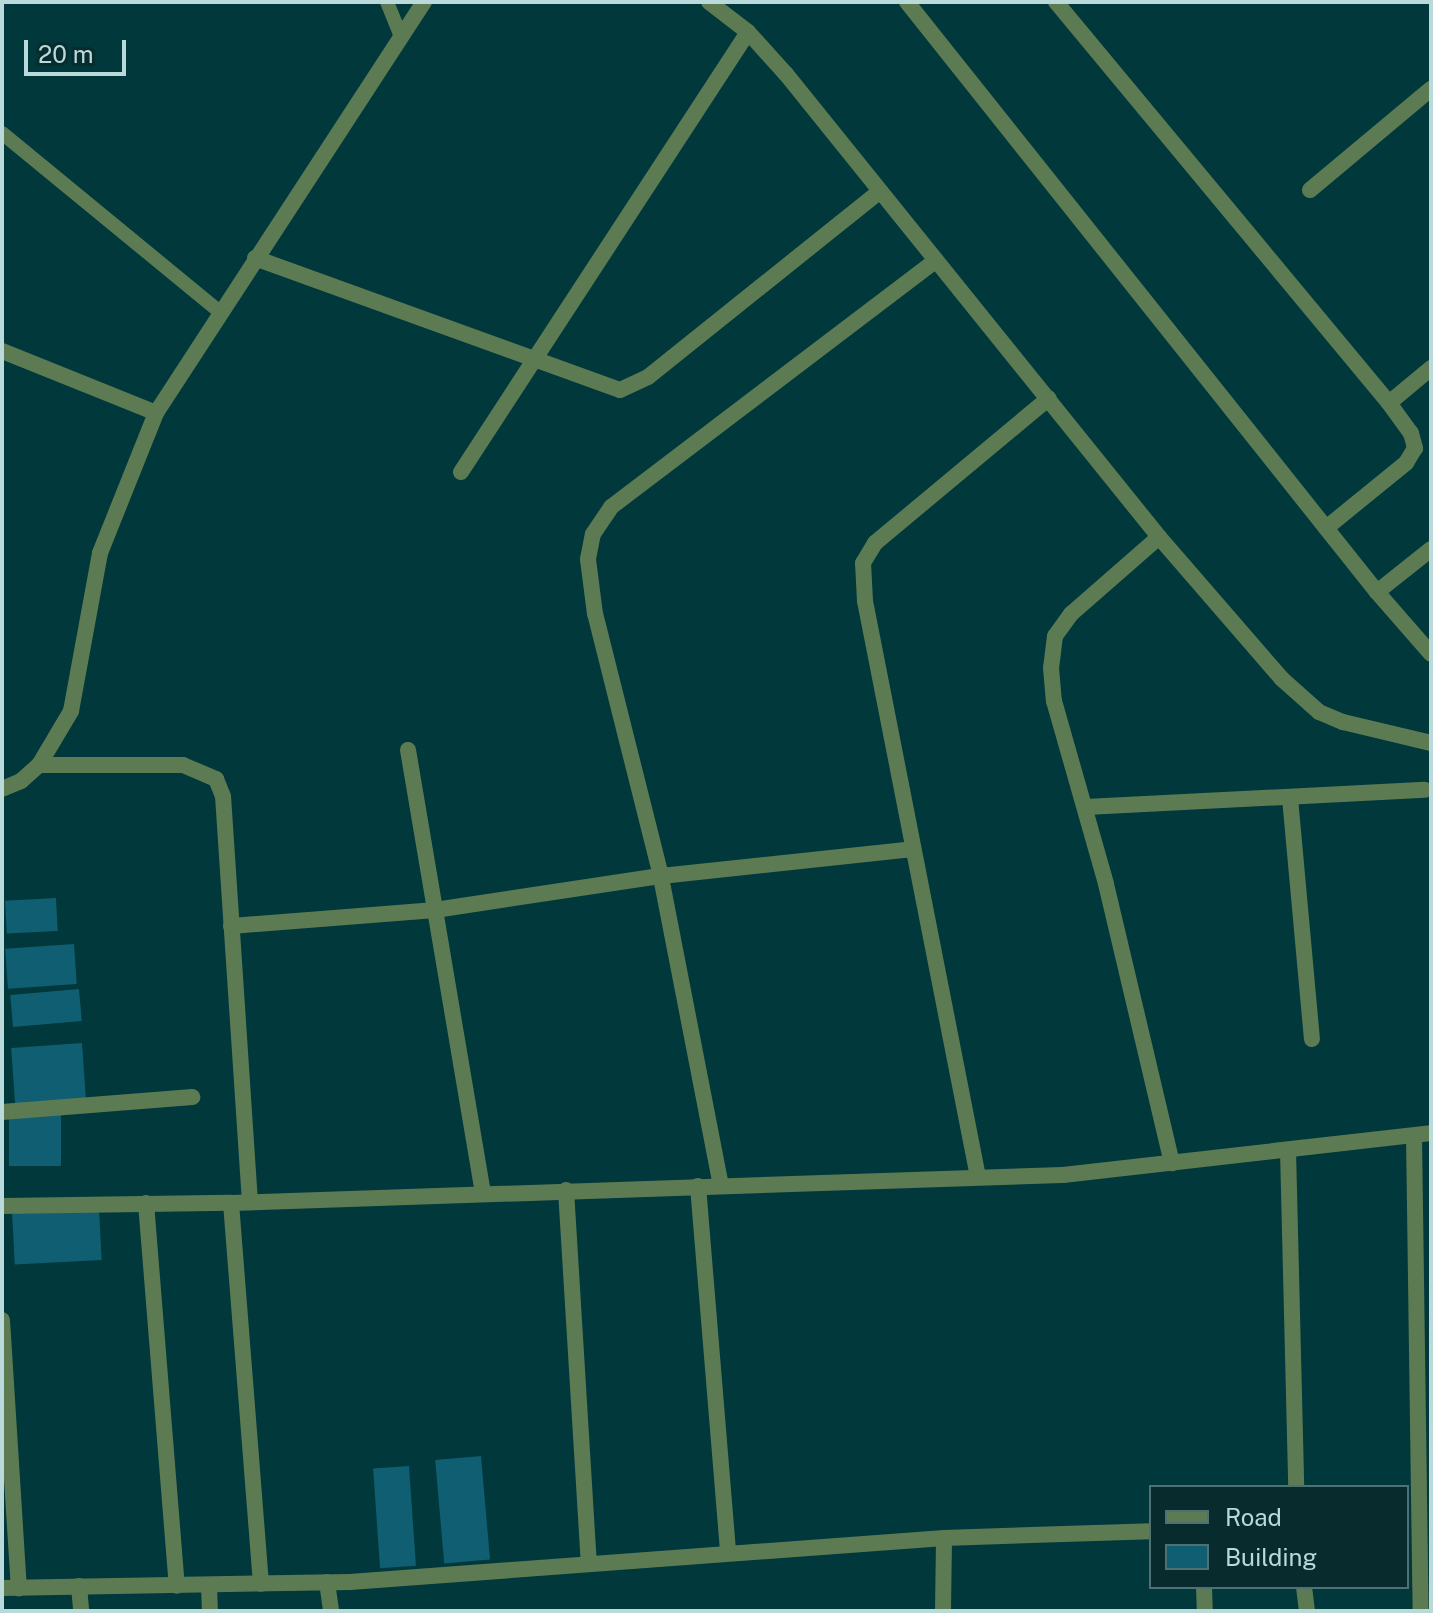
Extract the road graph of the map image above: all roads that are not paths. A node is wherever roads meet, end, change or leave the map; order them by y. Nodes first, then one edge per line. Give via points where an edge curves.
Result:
1 (387, 2) edge
2 (424, 2) edge
3 (709, 2) edge
4 (907, 2) edge
5 (1056, 2) edge
6 (748, 32) junction
7 (400, 34) junction
8 (1431, 89) edge
9 (2, 133) edge
10 (1310, 190) dead end
11 (879, 192) junction
12 (255, 258) junction
13 (936, 260) junction
14 (221, 313) junction
15 (2, 351) edge
16 (533, 358) junction
17 (1431, 368) edge
18 (1049, 398) junction
19 (1389, 403) junction
20 (156, 413) junction
21 (461, 472) dead end
22 (1326, 528) junction
23 (1159, 537) junction
24 (1431, 549) edge
25 (1377, 592) junction
26 (1431, 654) edge
27 (1431, 743) edge
28 (408, 750) dead end
29 (39, 765) junction
30 (2, 789) edge
31 (1425, 790) dead end
32 (1290, 798) junction
33 (1086, 807) junction
34 (913, 849) junction
35 (661, 876) junction
36 (435, 910) junction
37 (231, 926) junction
38 (1312, 1039) dead end
39 (192, 1097) dead end
40 (2, 1112) edge
41 (1431, 1133) edge
42 (1414, 1136) junction
43 (1288, 1150) junction
44 (1172, 1163) junction
45 (978, 1177) junction
46 (698, 1186) junction
47 (721, 1186) junction
48 (566, 1190) junction
49 (483, 1194) junction
50 (250, 1200) junction
51 (146, 1203) junction
52 (231, 1203) junction
53 (2, 1206) edge
54 (2, 1320) edge
55 (2, 1326) edge
56 (5, 1445) edge
57 (1296, 1485) edge
58 (1149, 1531) edge
59 (944, 1538) junction
60 (728, 1553) junction
61 (589, 1563) junction
62 (327, 1582) junction
63 (261, 1584) junction
64 (209, 1585) junction
65 (79, 1586) junction
66 (177, 1586) junction
67 (10, 1588) edge
68 (1204, 1589) edge
69 (1304, 1589) edge
70 (1426, 1591) edge
71 (81, 1611) edge
72 (210, 1611) edge
73 (331, 1611) edge
74 (943, 1611) edge
75 (1205, 1611) edge
76 (1307, 1611) edge
77 (1421, 1611) edge

1 - 7 lane
2 - 7 street
3 - 6 street
4 - 22 street
5 - 19 street
6 - 11 street
6 - 16 street
7 - 12 street
8 - 10 street
9 - 14 lane
11 - 13 street
11 - 16 street via 648,377 620,390
12 - 14 street
12 - 16 street
13 - 18 street
13 - 35 street via 611,507 593,534 588,559 595,614
14 - 20 street
15 - 20 street
16 - 21 street
17 - 19 street
18 - 23 street
18 - 34 street via 875,543 863,563 865,601
19 - 22 street via 1411,433 1415,448 1406,463
20 - 29 street via 100,553 71,711
22 - 25 street
23 - 27 street via 1282,679 1319,712
23 - 33 street via 1071,614 1055,636 1054,701
24 - 25 street
25 - 26 street
28 - 36 street
29 - 30 street
29 - 37 street via 183,765 216,779 223,796
31 - 32 street
32 - 33 street
32 - 38 street
33 - 44 street
34 - 35 street
34 - 45 street
35 - 36 street
35 - 47 street
36 - 37 street
36 - 49 street
37 - 50 street
39 - 40 street
41 - 42 street
42 - 43 street
42 - 70 street
43 - 44 street
43 - 57 street
44 - 45 street via 1063,1175
45 - 47 street
46 - 47 street
46 - 48 street
46 - 60 street
48 - 49 street
48 - 61 street
49 - 50 street
50 - 52 street
51 - 52 street
51 - 53 street
51 - 66 street
52 - 63 street
54 - 55 street
55 - 56 street
56 - 67 street
58 - 59 street
59 - 60 street
59 - 74 street
60 - 61 street
61 - 62 street
62 - 63 street
62 - 73 street
63 - 64 street
64 - 66 street
64 - 72 street
65 - 66 street
65 - 67 street
65 - 71 street
68 - 75 street
69 - 76 street
70 - 77 street

